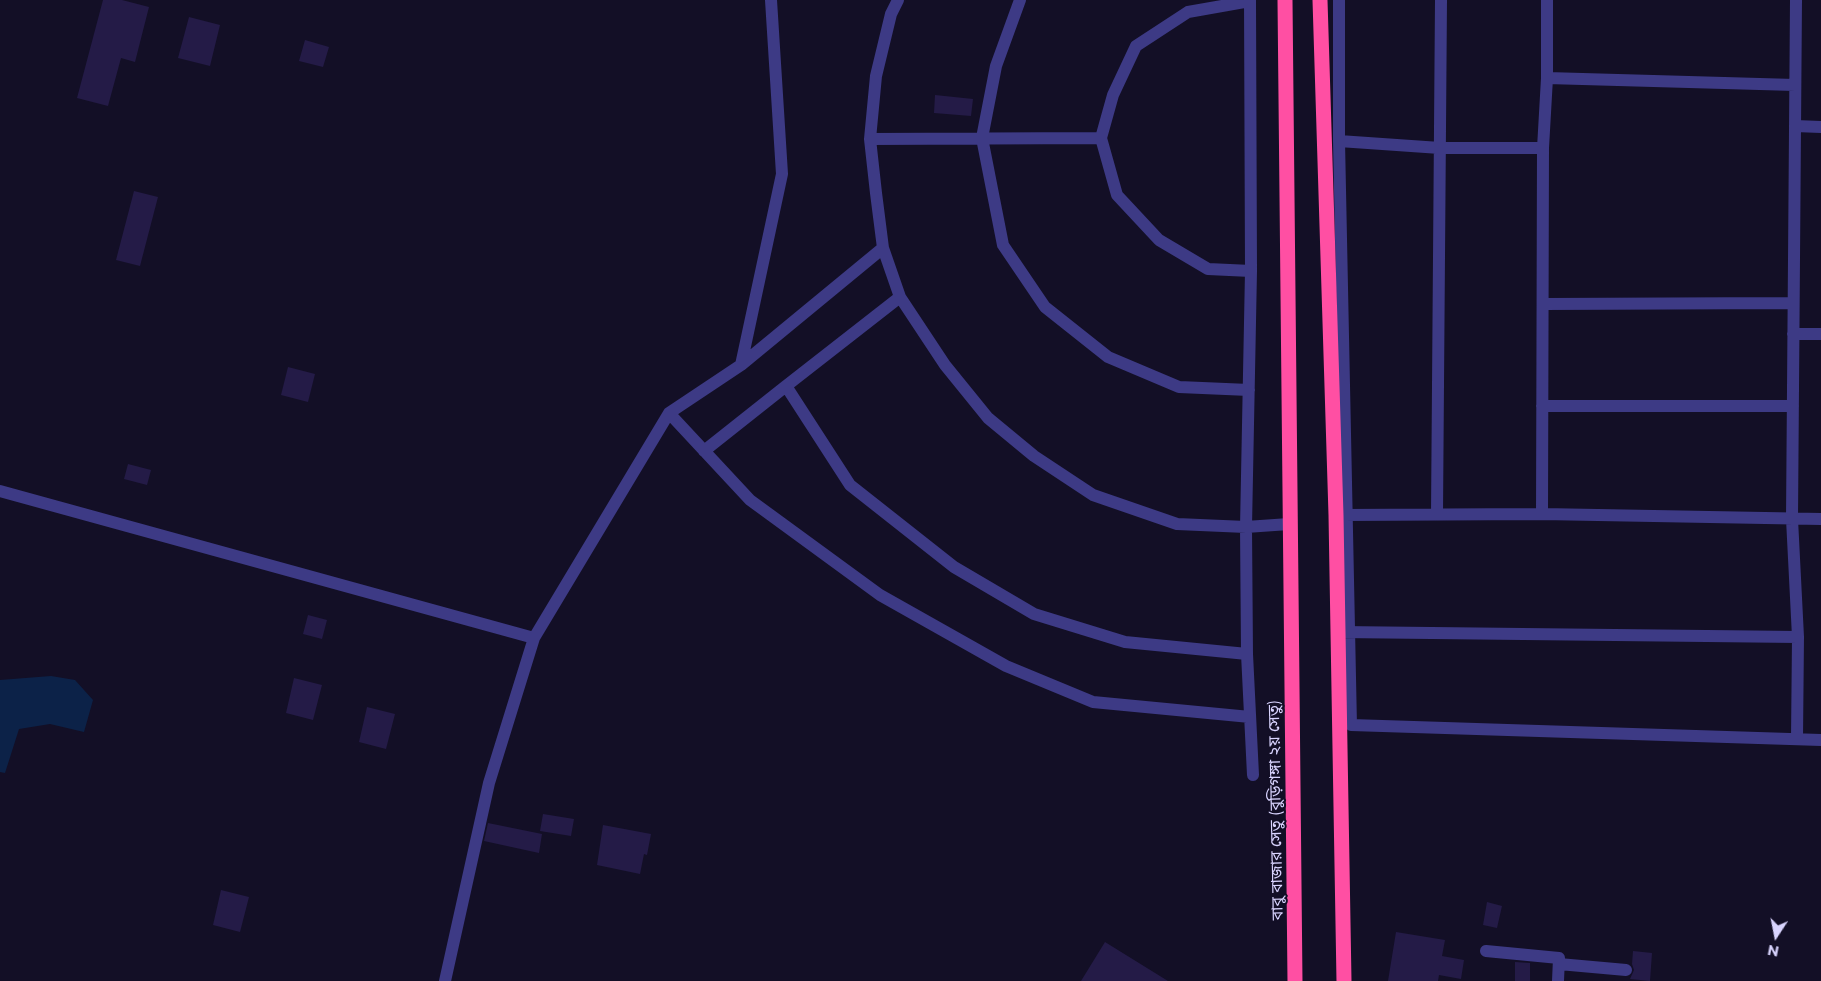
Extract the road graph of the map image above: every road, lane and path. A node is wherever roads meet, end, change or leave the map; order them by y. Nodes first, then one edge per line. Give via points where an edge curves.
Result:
1 (771, 0) edge
2 (898, 0) edge
3 (1020, 0) edge
4 (1285, 0) edge
5 (1320, 0) edge
6 (1339, 0) edge
7 (1441, 0) edge
8 (1547, 0) edge
9 (1796, 0) edge
10 (1250, 1) edge
11 (1547, 78) junction
12 (1795, 85) junction
13 (1794, 126) junction
14 (1821, 127) edge
15 (982, 138) junction
16 (1101, 138) junction
17 (870, 139) junction
18 (1339, 141) junction
19 (1440, 148) junction
20 (1542, 148) junction
21 (883, 248) junction
22 (1251, 271) junction
23 (900, 297) junction
24 (1793, 303) junction
25 (1543, 304) junction
26 (1793, 334) junction
27 (1821, 334) edge
28 (741, 365) junction
29 (786, 386) junction
30 (1249, 390) junction
31 (1542, 406) junction
32 (1793, 406) junction
33 (669, 413) junction
34 (704, 451) junction
35 (0, 491) edge
36 (1437, 514) junction
37 (1542, 514) junction
38 (1342, 515) junction
39 (1792, 518) junction
40 (1821, 519) edge
41 (1289, 524) junction
42 (1246, 528) junction
43 (1342, 632) junction
44 (534, 638) junction
45 (1798, 638) junction
46 (1247, 654) junction
47 (1250, 717) junction
48 (1797, 738) junction
49 (1821, 740) edge
50 (1253, 775) dead end
51 (1486, 951) dead end
52 (1559, 964) junction
53 (1626, 970) dead end
54 (445, 981) edge
55 (1295, 981) edge
56 (1344, 981) edge
57 (1558, 981) edge

1 - 28 street via 782,174
2 - 17 street via 876,76
3 - 15 street via 996,66
4 - 41 highway, বাবু বাজার সেতু (বুড়িগঙ্গা ২য় সেতু)
5 - 38 highway
6 - 18 street
7 - 19 street
8 - 11 street
9 - 12 street
10 - 16 street via 1188,12 1136,46 1113,95
10 - 22 street
11 - 12 street
11 - 20 street
12 - 13 street
13 - 14 street
13 - 24 street
15 - 16 street
15 - 17 street
15 - 30 street via 1003,245 1045,307 1108,357 1178,387
16 - 22 street via 1116,195 1159,240 1208,269
17 - 21 street
18 - 19 street
18 - 38 street
19 - 20 street
19 - 36 street
20 - 25 street
21 - 23 street
21 - 28 street
22 - 30 street
23 - 29 street
23 - 42 street via 944,365 988,418 1034,456 1093,495 1177,524
24 - 25 street
24 - 26 street
25 - 31 street
26 - 27 street
26 - 32 street
28 - 33 street
29 - 34 street
29 - 46 street via 850,484 954,567 1034,614 1125,642
30 - 42 street
31 - 32 street
31 - 37 street
32 - 39 street
33 - 34 street
33 - 44 street
34 - 47 street via 750,500 880,595 1006,666 1093,702
35 - 44 street
36 - 37 street
36 - 38 street
37 - 39 street
38 - 43 highway
39 - 40 street
39 - 45 street
41 - 42 street
41 - 55 highway, বাবু বাজার সেতু (বুড়িগঙ্গা ২য় সেতু)
42 - 46 street
43 - 45 street
43 - 48 street via 1351,725
43 - 56 highway
44 - 54 street via 488,782
45 - 48 street
46 - 47 street
47 - 50 street
48 - 49 street
51 - 52 street via 1559,958
52 - 53 street
52 - 57 street

